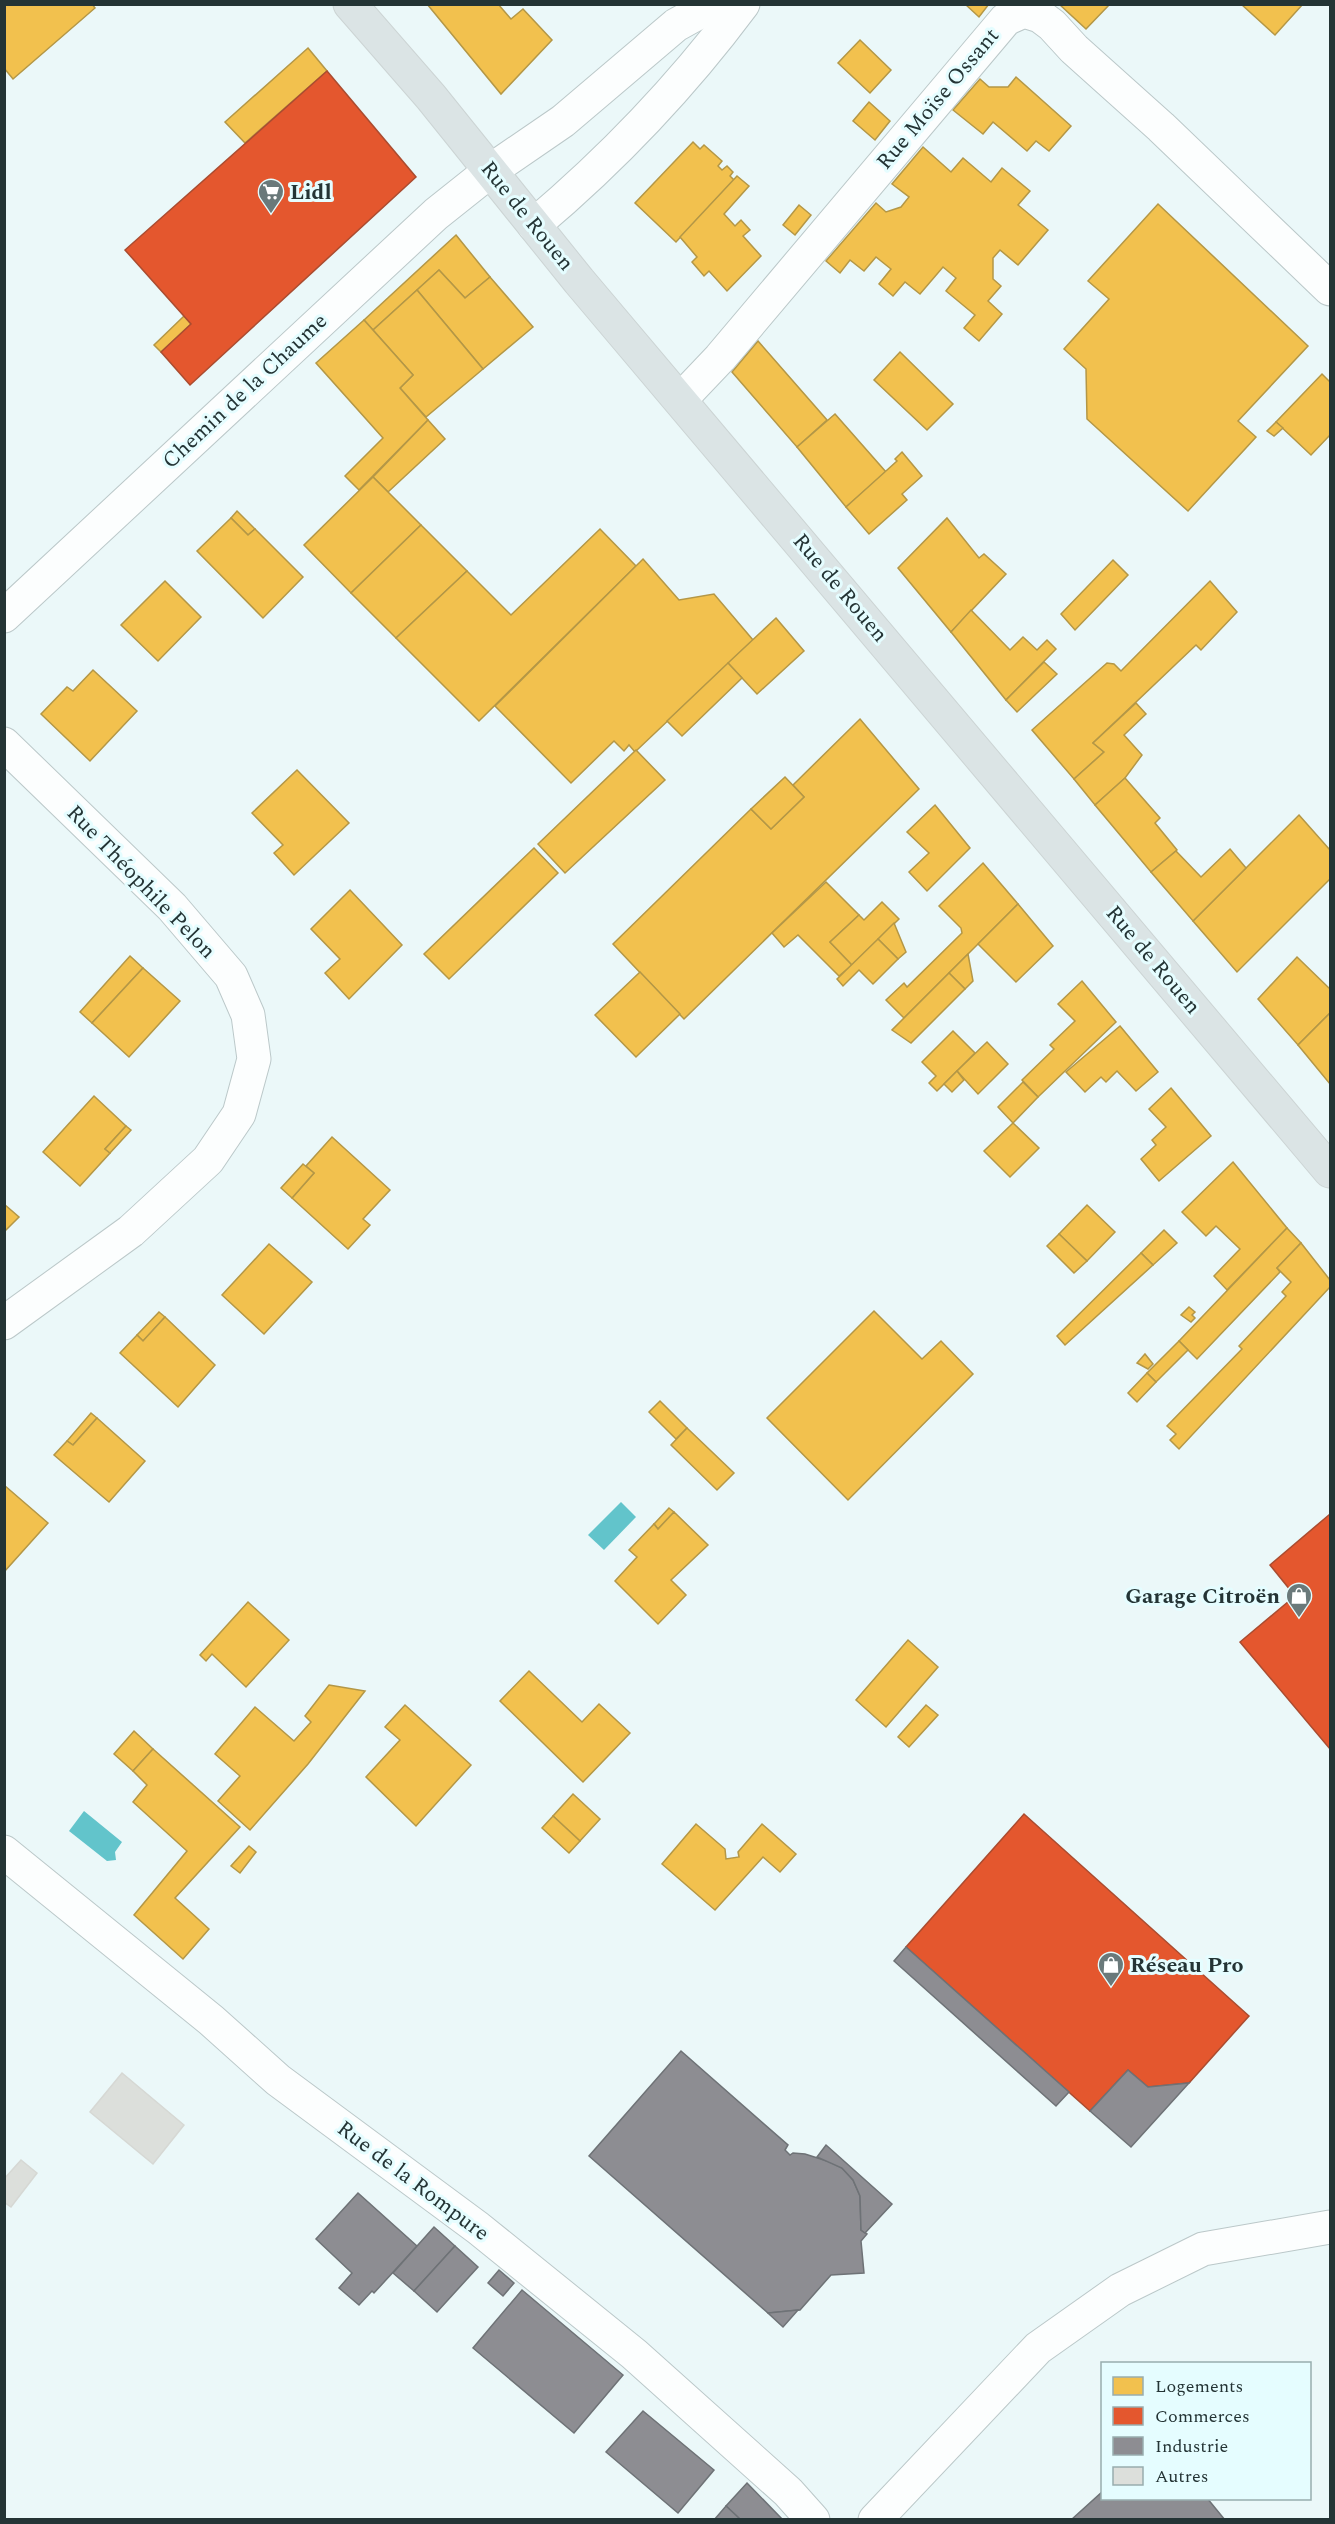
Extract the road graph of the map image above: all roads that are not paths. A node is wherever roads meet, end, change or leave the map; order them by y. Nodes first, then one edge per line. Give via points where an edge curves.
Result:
1 (350, 4) edge
2 (714, 4) edge
3 (743, 4) edge
4 (490, 171) junction
5 (534, 225) junction
6 (1330, 289) edge
7 (681, 399) junction
8 (4, 616) edge
9 (4, 744) edge
10 (1330, 1171) edge
11 (4, 1323) edge
12 (4, 1852) edge
13 (1330, 2227) edge
14 (813, 2520) edge
15 (875, 2520) edge

1 - 4 main road, Rue de Rouen
2 - 4 street, Chemin de la Chaume via 676,25 563,121
3 - 5 street via 707,53 606,161
4 - 5 main road, Rue de Rouen
4 - 8 street, Chemin de la Chaume via 421,227
5 - 7 main road, Rue de Rouen
6 - 7 street, Rue Moïse Ossant via 1052,25 1040,15 1024,11 1006,19
7 - 10 main road, Rue de Rouen
9 - 11 street, Rue Théophile Pelon via 172,907 231,976 248,1015 254,1059 239,1114 208,1160 131,1231
12 - 14 street, Rue de la Rompure via 211,2020 278,2080 478,2228 634,2354 788,2492
13 - 15 street via 1203,2249 1120,2290 1038,2348

